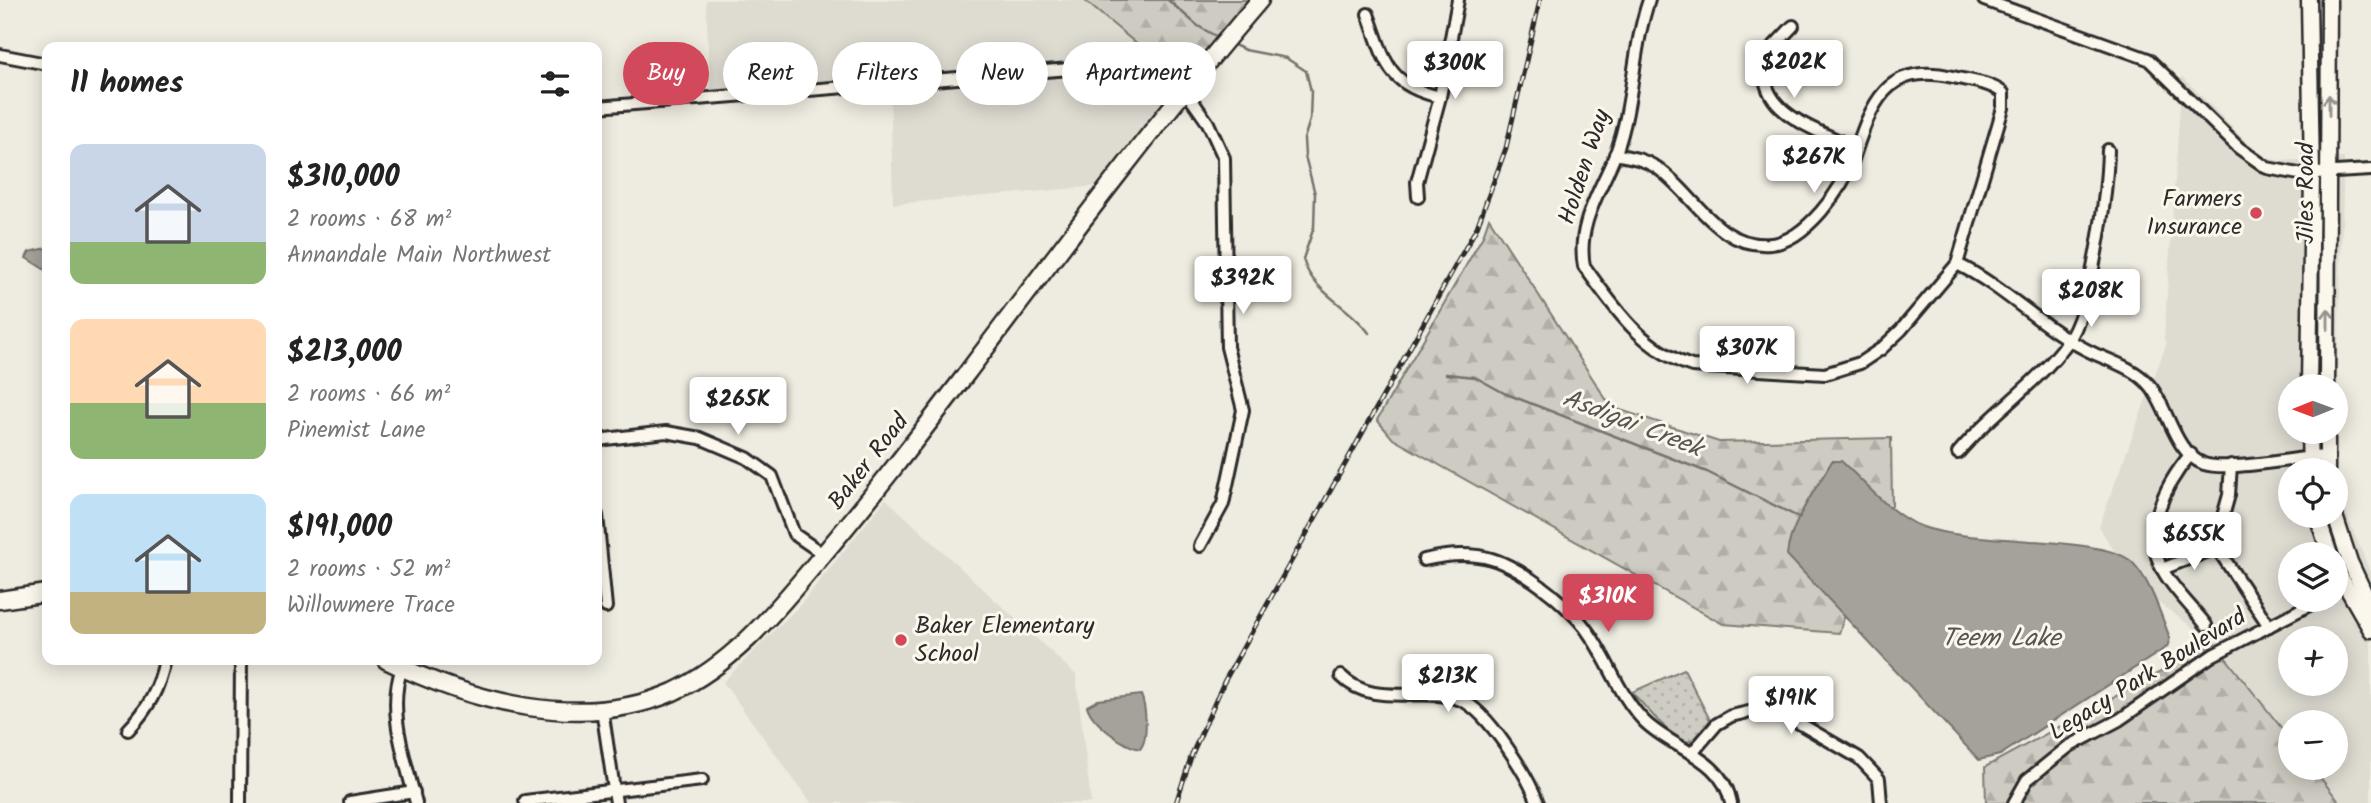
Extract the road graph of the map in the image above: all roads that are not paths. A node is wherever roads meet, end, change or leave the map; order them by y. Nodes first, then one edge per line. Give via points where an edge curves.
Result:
1 (1260, 0) edge
2 (1458, 0) edge
3 (1649, 0) edge
4 (1984, 0) edge
5 (2309, 0) edge
6 (2329, 0) edge
7 (1368, 14) dead end
8 (1793, 26) dead end
9 (1216, 52) edge
10 (0, 55) edge
11 (42, 63) edge
12 (1062, 70) edge
13 (1440, 97) junction
14 (1172, 105) edge
15 (1196, 105) edge
16 (602, 107) edge
17 (1856, 149) junction
18 (2108, 150) dead end
19 (1615, 154) junction
20 (2371, 170) edge
21 (2329, 173) junction
22 (2312, 174) junction
23 (1418, 197) dead end
24 (1957, 264) junction
25 (2070, 340) junction
26 (2309, 374) edge
27 (2327, 374) edge
28 (602, 439) edge
29 (1958, 453) dead end
30 (2191, 454) junction
31 (2278, 464) edge
32 (2231, 465) junction
33 (1200, 546) dead end
34 (2216, 548) junction
35 (823, 554) junction
36 (1424, 560) dead end
37 (602, 566) edge
38 (2162, 569) junction
39 (2348, 588) edge
40 (2348, 590) edge
41 (42, 594) edge
42 (0, 600) edge
43 (606, 607) dead end
44 (2371, 607) edge
45 (2296, 612) edge
46 (2206, 625) dead end
47 (2269, 626) junction
48 (2371, 630) edge
49 (163, 665) edge
50 (241, 665) edge
51 (396, 665) edge
52 (402, 668) junction
53 (1341, 676) dead end
54 (602, 709) junction
55 (128, 730) dead end
56 (1692, 753) junction
57 (702, 780) dead end
58 (612, 791) junction
59 (415, 797) edge
60 (525, 801) edge
61 (350, 802) edge
62 (240, 803) edge
63 (616, 803) edge
64 (1538, 803) edge
65 (1731, 803) edge
66 (1881, 803) edge
67 (2014, 803) edge

1 - 9 main road, Baker Road
2 - 13 street
3 - 19 street, Holden Way
4 - 22 street, Jiles Road via 2148,59 2250,158 2283,172
5 - 22 street, Jiles Road
21 -> 6 street, Jiles Road
7 - 13 street via 1388,64 1404,86
8 - 17 street via 1767,53 1766,87 1780,110
10 - 11 street
12 - 16 street
13 - 23 street via 1417,182
14 - 35 main road, Baker Road via 876,492
15 - 33 street via 1224,158 1227,347 1243,410 1223,504
17 - 19 street via 1845,176 1811,223 1784,242 1762,244 1731,237 1655,166
17 - 24 street, Holden Way via 1872,107 1906,75 1931,73 1996,88 2004,99
18 - 25 street via 2089,281
19 - 24 street, Holden Way via 1584,229 1584,266 1640,338 1679,362 1825,374 1840,370 1881,349
20 - 21 street
21 - 22 street
27 -> 21 street, Jiles Road
22 - 26 street, Jiles Road
24 - 25 street
25 - 29 street
25 - 30 street via 2149,384
28 - 35 street via 666,432 700,438 747,458 772,476 794,534
30 - 32 street via 2205,464
30 - 38 street via 2164,493 2155,539
31 - 32 street
32 - 34 street via 2233,475
34 - 38 street
34 - 47 street
35 - 54 main road, Baker Road via 748,640 710,673 670,693
36 - 56 street via 1457,553 1477,555 1494,558 1532,579 1590,633 1637,714 1672,744
37 - 43 street
38 - 46 street
39 - 44 street
40 - 48 street
41 - 42 main road
45 - 47 street, Legacy Park Boulevard
47 - 67 street, Legacy Park Boulevard via 2213,655 2119,720 2068,747 2027,780
49 - 55 street via 154,696
50 - 62 street
51 - 52 main road, Baker Road
52 - 54 main road, Baker Road via 496,701 579,712
52 - 59 street via 396,692 398,724
53 - 64 street via 1364,692 1450,698 1470,706 1494,732
54 - 58 street
56 - 65 street via 1722,779
56 - 66 street via 1717,724 1731,716 1757,710 1780,712 1867,765 1879,779
57 - 58 street
58 - 60 street
58 - 63 street
59 - 61 street

